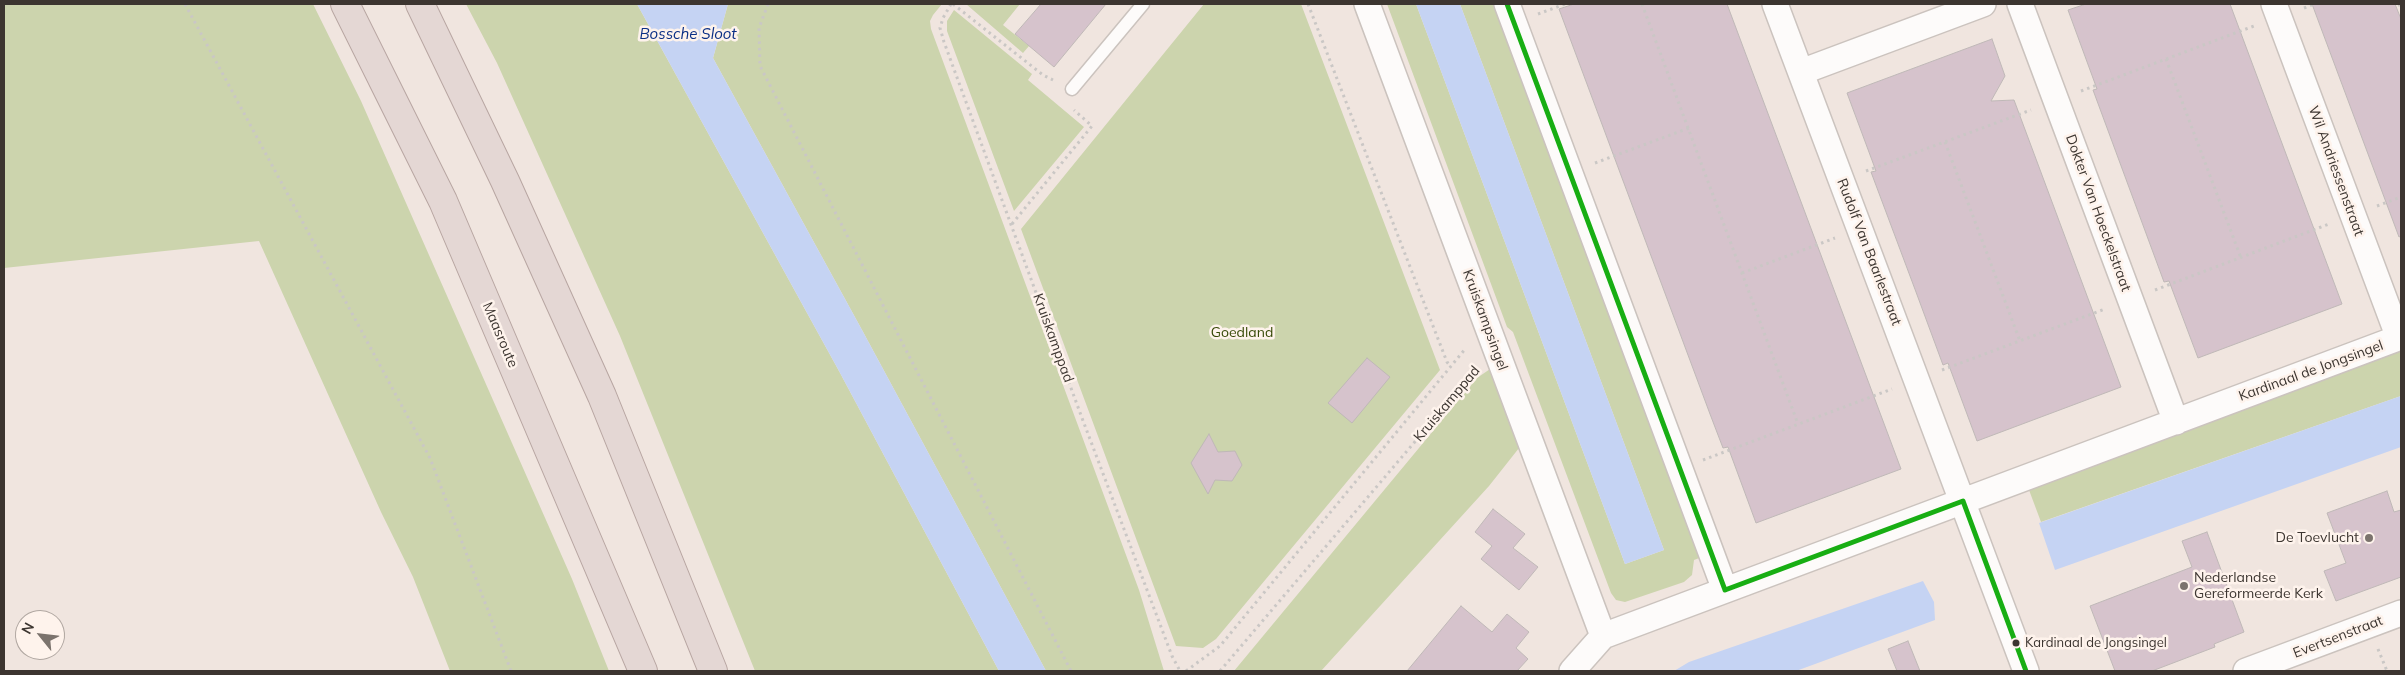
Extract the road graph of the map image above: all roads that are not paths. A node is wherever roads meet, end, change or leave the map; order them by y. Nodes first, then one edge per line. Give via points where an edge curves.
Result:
1 (345, 4) edge
2 (420, 4) edge
3 (1142, 4) edge
4 (1367, 4) edge
5 (1507, 4) edge
6 (1775, 4) edge
7 (1983, 4) edge
8 (2020, 4) edge
9 (2274, 4) edge
10 (1801, 72) junction
11 (1072, 89) road end
12 (2400, 338) edge
13 (2176, 422) junction
14 (1963, 501) junction
15 (1725, 590) junction
16 (2401, 613) edge
17 (1603, 636) junction
18 (643, 671) edge
19 (712, 671) edge
20 (1572, 671) edge
21 (2026, 671) edge
22 (2246, 671) edge

1 - 18 highway, Maasroute via 443,201
2 - 19 highway via 506,180 602,396
3 - 11 lane
4 - 17 street, Kruiskampsingel via 1488,348
5 - 15 street
6 - 10 street, Rudolf Van Baarlestraat
7 - 10 street
8 - 13 street, Dokter Van Hoeckelstraat
9 - 12 street, Wil Andriessenstraat
10 - 14 street, Rudolf Van Baarlestraat
12 - 13 street, Kardinaal de Jongsingel
13 - 14 street, Kardinaal de Jongsingel
14 - 15 street, Kardinaal de Jongsingel
14 - 21 street, Rudolf Van Baarlestraat
15 - 17 street, Kardinaal de Jongsingel
16 - 22 street, Evertsenstraat
17 - 20 street

